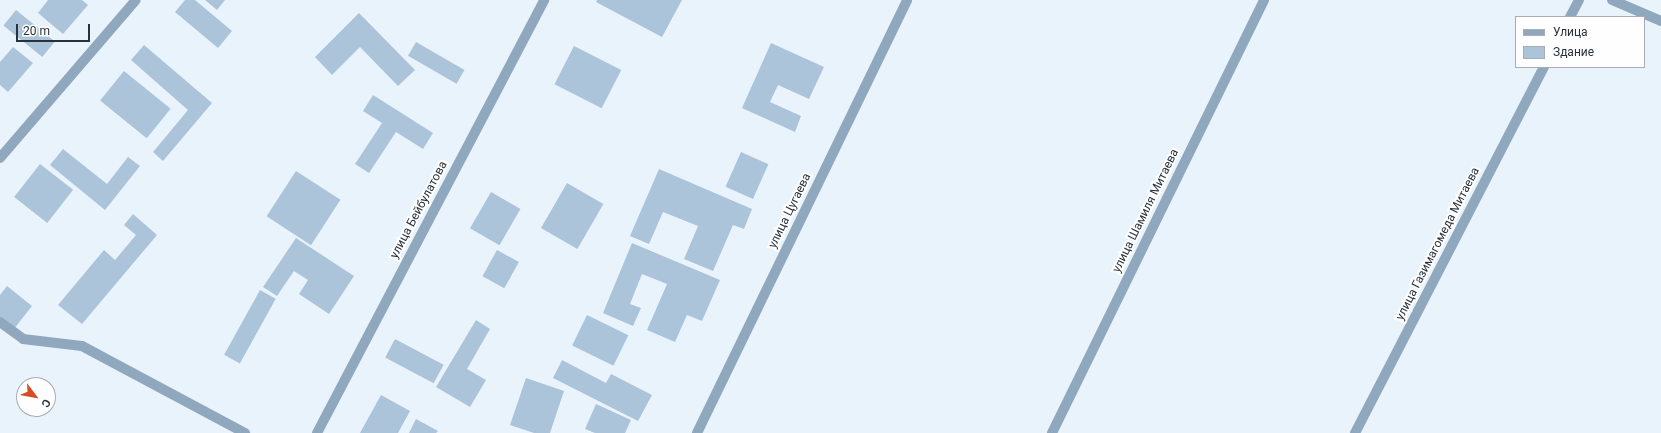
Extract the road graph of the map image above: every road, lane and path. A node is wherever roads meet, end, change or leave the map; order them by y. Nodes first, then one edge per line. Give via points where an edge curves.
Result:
1 (136, 0) edge
2 (544, 0) edge
3 (907, 0) edge
4 (1264, 0) edge
5 (1579, 0) edge
6 (1612, 0) edge
7 (1571, 16) edge
8 (1661, 22) edge
9 (1543, 68) edge
10 (0, 158) edge
11 (0, 322) edge
12 (245, 433) edge
13 (317, 433) edge
14 (697, 433) edge
15 (1052, 433) edge
16 (1354, 433) edge

1 - 10 street
2 - 13 street, улица Бейбулатова
3 - 14 street, улица Цугаева
4 - 15 street, улица Шамиля Митаева
5 - 7 street
6 - 8 street
9 - 16 street, улица Газимагомеда Митаева
11 - 12 street via 23,339 82,346

